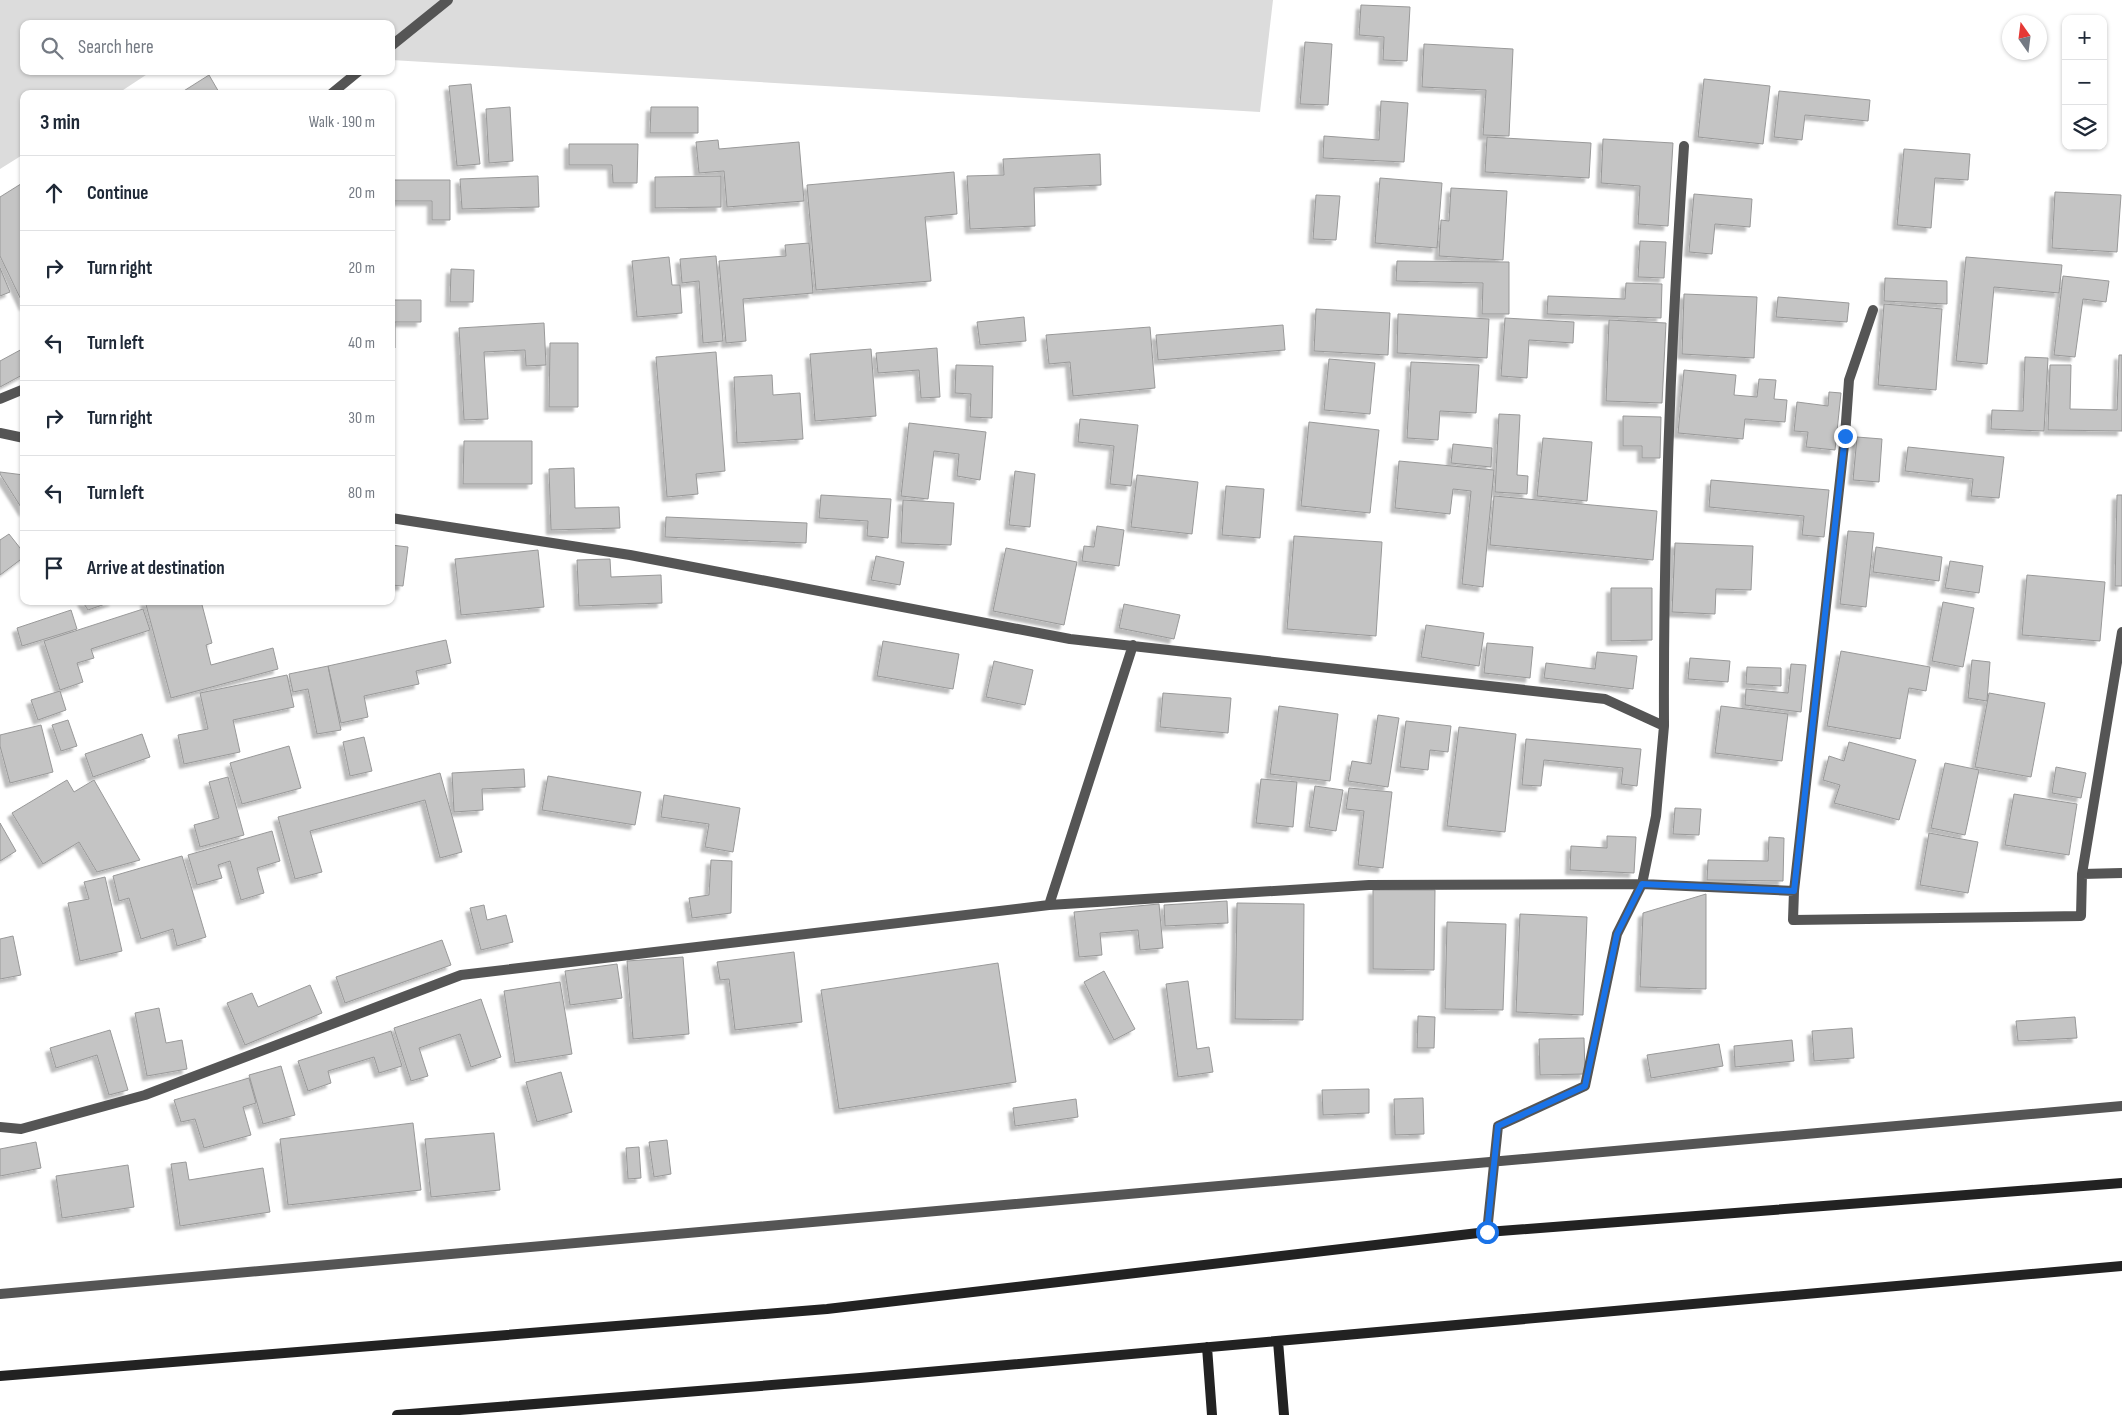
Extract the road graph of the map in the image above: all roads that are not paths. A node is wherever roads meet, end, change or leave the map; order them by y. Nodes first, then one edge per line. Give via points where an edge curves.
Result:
1 (448, 0) edge
2 (395, 43) edge
3 (355, 75) edge
4 (337, 90) edge
5 (1684, 146) dead end
6 (1872, 310) dead end
7 (20, 391) edge
8 (0, 399) edge
9 (0, 433) edge
10 (20, 437) edge
11 (395, 519) edge
12 (2122, 632) edge
13 (1133, 645) junction
14 (1664, 726) junction
15 (2122, 873) edge
16 (2082, 874) junction
17 (1642, 884) junction
18 (1794, 891) junction
19 (1049, 905) junction
20 (2122, 1106) edge
21 (0, 1128) edge
22 (1494, 1160) junction
23 (2122, 1183) edge
24 (1487, 1232) junction
25 (2122, 1266) edge
26 (0, 1294) edge
27 (1278, 1341) junction
28 (1206, 1347) junction
29 (0, 1376) edge
30 (397, 1415) edge
31 (1212, 1415) edge
32 (1284, 1415) edge

1 - 2 street
3 - 4 street
5 - 14 street via 1674,296 1663,585
6 - 18 street via 1849,380
7 - 8 street
9 - 10 street
11 - 13 street via 630,555 1070,638
12 - 16 street
13 - 14 street via 1605,699
13 - 19 street
14 - 17 street via 1656,816
15 - 16 street
16 - 18 street via 2081,916 1793,920
17 - 18 street
17 - 19 street via 1369,885
17 - 22 street via 1617,934 1585,1086 1498,1126
19 - 21 street via 461,975 145,1096 21,1129
20 - 22 street
22 - 24 street
22 - 26 street
23 - 24 main road
24 - 29 main road via 827,1309
25 - 27 main road
27 - 28 main road
27 - 32 main road
28 - 30 main road
28 - 31 main road

